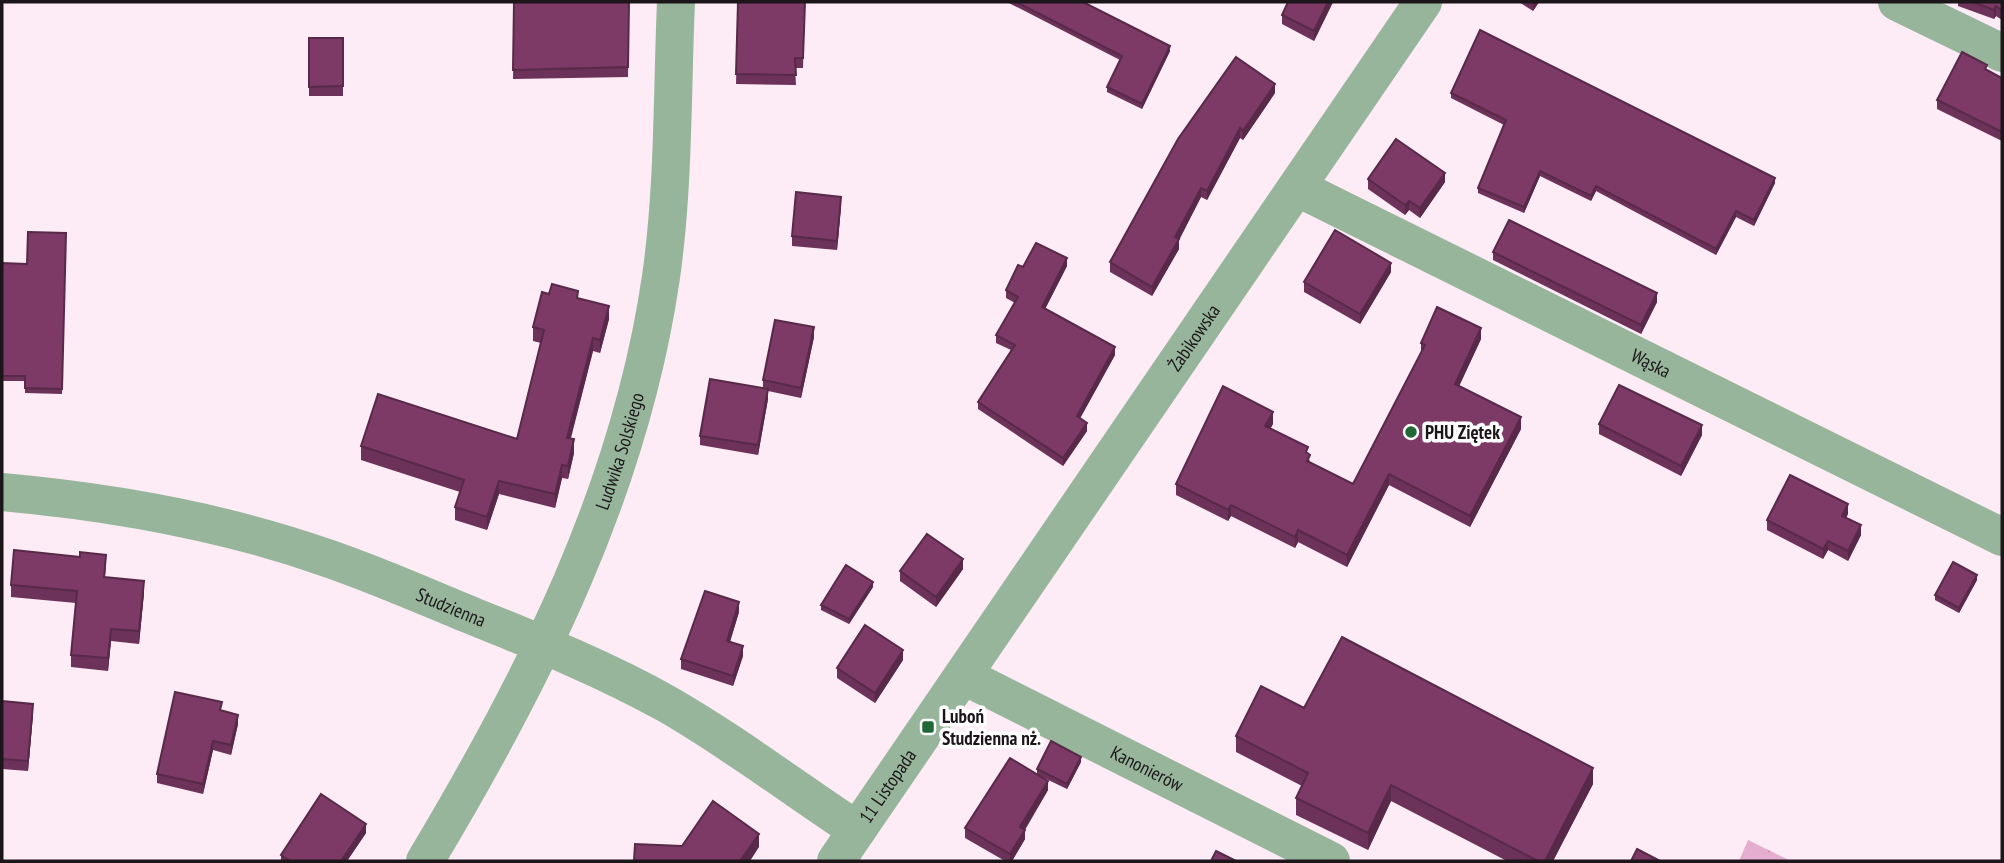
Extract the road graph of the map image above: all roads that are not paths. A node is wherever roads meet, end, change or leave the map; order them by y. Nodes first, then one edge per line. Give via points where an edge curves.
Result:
1 (676, 2) edge
2 (1423, 2) edge
3 (1897, 2) edge
4 (2002, 53) edge
5 (1298, 188) junction
6 (2, 492) edge
7 (2002, 537) edge
8 (545, 646) junction
9 (964, 676) junction
10 (857, 830) junction
11 (425, 861) edge
12 (836, 861) edge
13 (1331, 861) edge

1 - 8 street, Ludwika Solskiego via 668,201 650,339 608,492
2 - 5 street, Żabikowska
3 - 4 street
5 - 7 street, Wąska
5 - 9 street, Żabikowska
6 - 8 street, Studzienna via 157,512 255,535 356,568
8 - 10 street, Studzienna via 631,685 693,720
8 - 11 street, Ludwika Solskiego
9 - 10 street, 11 Listopada
9 - 13 street, Kanonierów
10 - 12 street, 11 Listopada

